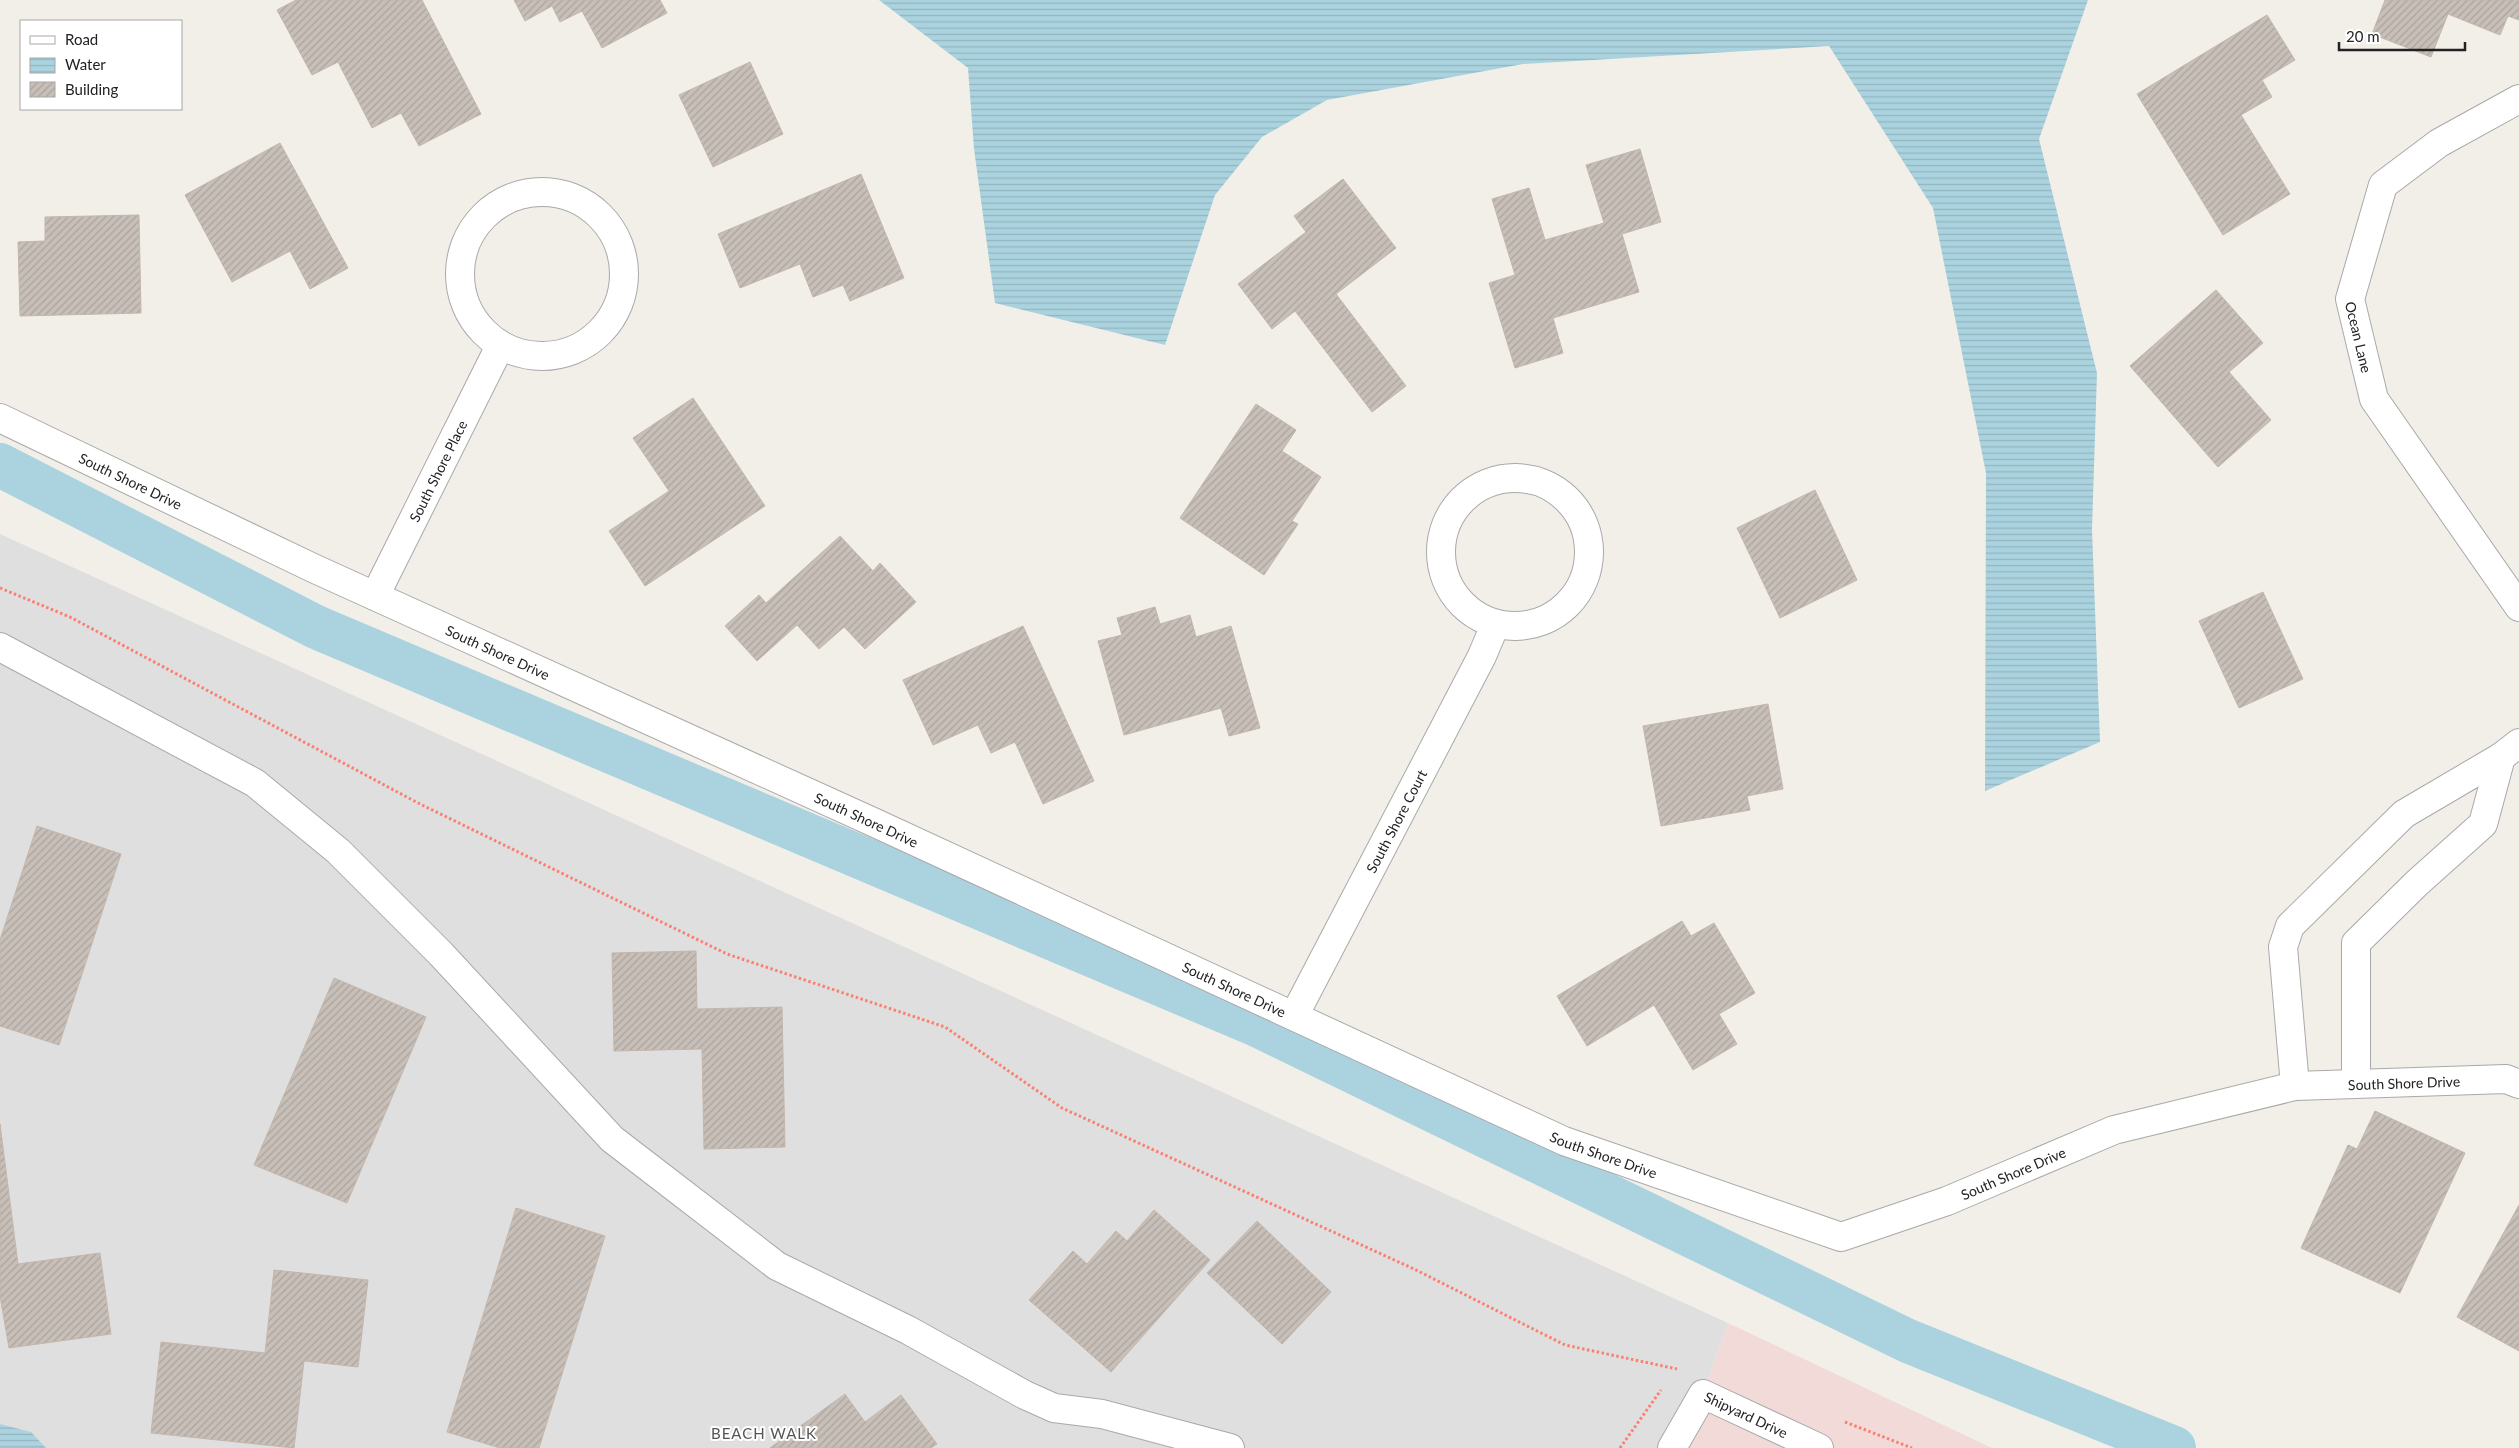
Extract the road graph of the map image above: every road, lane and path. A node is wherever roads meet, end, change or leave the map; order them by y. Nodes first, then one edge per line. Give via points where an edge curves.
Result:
1 (2519, 99) edge
2 (500, 346) junction
3 (0, 418) edge
4 (0, 588) edge
5 (375, 596) junction
6 (2519, 607) edge
7 (1495, 625) junction
8 (0, 648) edge
9 (2510, 750) edge
10 (1294, 1016) junction
11 (2356, 1082) junction
12 (2519, 1084) edge
13 (2295, 1086) junction
14 (1676, 1369) junction
15 (1685, 1371) dead end
16 (1670, 1377) dead end
17 (1664, 1385) dead end
18 (1839, 1419) dead end
19 (1230, 1448) edge
20 (1620, 1448) edge
21 (1672, 1448) edge
22 (1819, 1448) edge
23 (1912, 1448) edge

1 - 6 street, Ocean Lane via 2439,143 2384,185 2350,299 2374,399
2 - 2 street via 530,356 562,354 591,340 614,316 624,285 622,253 609,224 584,203 554,192 522,194 492,208 471,232 460,262 462,295 476,324
2 - 5 street, South Shore Place
3 - 5 street, South Shore Drive
4 - 14 path via 70,618 418,803 726,954 945,1027 1062,1108 1414,1269 1564,1344
5 - 10 street, South Shore Drive
7 - 7 street via 1525,627 1553,617 1575,598 1588,571 1590,542 1580,514 1560,492 1535,480 1505,478 1477,488 1455,507 1442,533 1440,563 1450,590 1469,613
7 - 10 street, South Shore Court via 1482,656
8 - 19 street via 255,783 366,878 612,1139 777,1266 908,1330 1054,1408 1102,1414
9 - 11 street via 2483,824 2356,944
9 - 13 street via 2404,814 2290,926 2283,947
10 - 13 street, South Shore Drive via 1564,1141 1840,1237 1947,1201 2114,1130
11 - 12 street, South Shore Drive via 2506,1079
11 - 13 street, South Shore Drive
14 - 15 path
14 - 16 path
17 - 20 path
18 - 23 path
21 - 22 street, Shipyard Drive via 1703,1394

